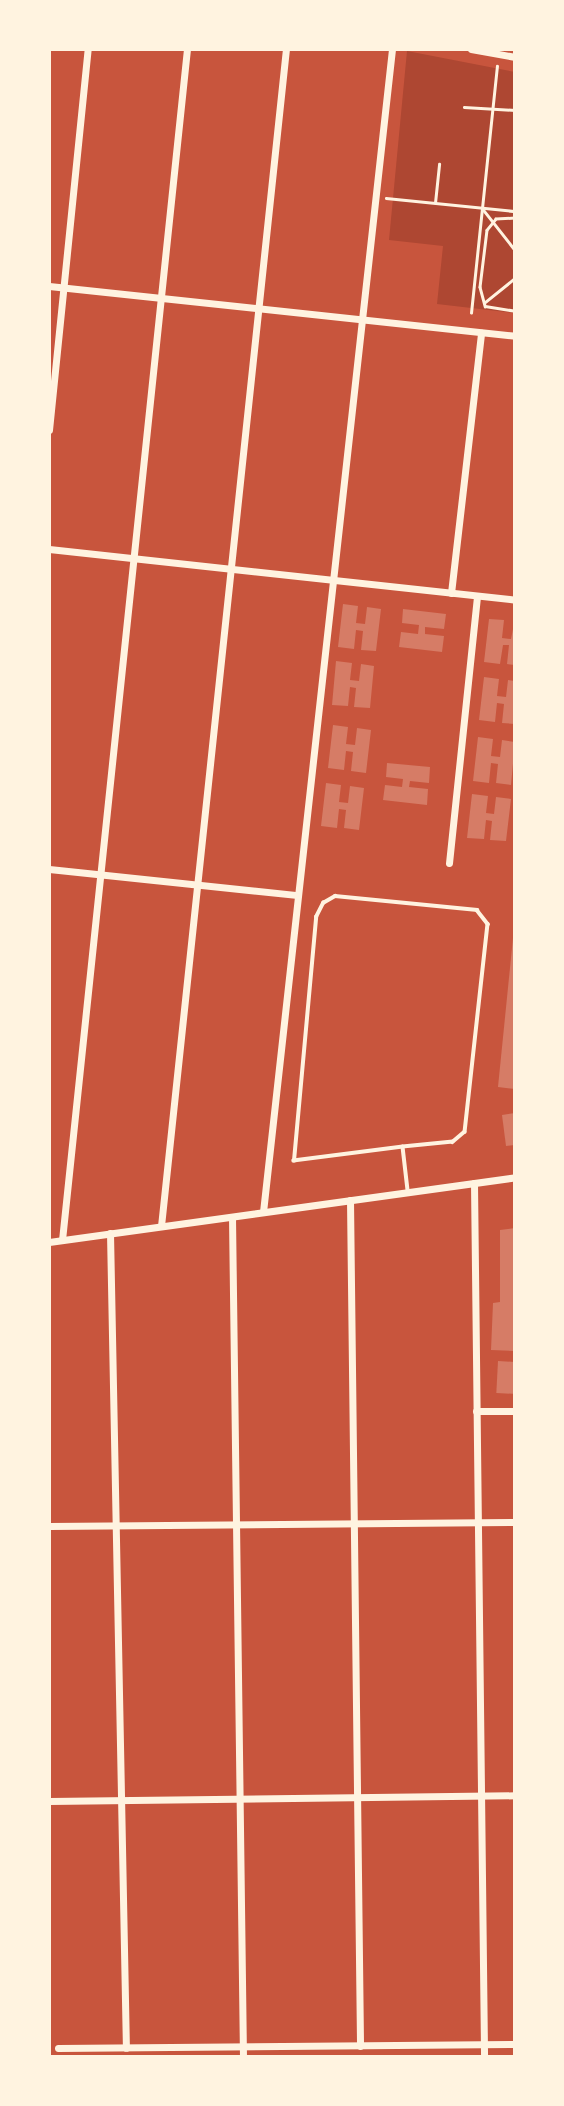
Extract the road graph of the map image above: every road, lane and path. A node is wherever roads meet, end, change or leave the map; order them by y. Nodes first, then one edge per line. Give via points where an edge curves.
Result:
1 (88, 49) edge
2 (187, 49) edge
3 (286, 49) edge
4 (392, 49) edge
5 (471, 49) edge
6 (499, 54) junction
7 (515, 57) edge
8 (464, 107) dead end
9 (493, 107) junction
10 (515, 110) edge
11 (439, 164) dead end
12 (376, 197) junction
13 (435, 203) junction
14 (482, 208) junction
15 (515, 211) edge
16 (515, 218) edge
17 (493, 222) junction
18 (515, 250) edge
19 (515, 278) edge
20 (49, 286) edge
21 (64, 288) junction
22 (160, 298) junction
23 (484, 303) junction
24 (259, 309) junction
25 (515, 311) edge
26 (471, 313) dead end
27 (362, 320) junction
28 (481, 333) junction
29 (515, 336) edge
30 (49, 430) edge
31 (49, 549) edge
32 (133, 558) junction
33 (231, 569) junction
34 (333, 580) junction
35 (451, 593) junction
36 (477, 596) junction
37 (515, 600) edge
38 (449, 863) dead end
39 (49, 869) edge
40 (100, 874) junction
41 (197, 885) junction
42 (298, 895) junction
43 (403, 1147) junction
44 (515, 1177) edge
45 (474, 1183) junction
46 (408, 1192) junction
47 (350, 1200) junction
48 (263, 1212) junction
49 (232, 1217) junction
50 (161, 1226) junction
51 (110, 1233) junction
52 (62, 1240) junction
53 (49, 1242) edge
54 (476, 1411) junction
55 (515, 1411) edge
56 (478, 1522) junction
57 (515, 1522) edge
58 (236, 1524) junction
59 (354, 1524) junction
60 (49, 1526) edge
61 (116, 1526) junction
62 (515, 1795) edge
63 (481, 1796) junction
64 (358, 1797) junction
65 (240, 1798) junction
66 (121, 1800) junction
67 (49, 1801) edge
68 (515, 2044) edge
69 (484, 2045) junction
70 (360, 2046) junction
71 (243, 2047) junction
72 (58, 2048) dead end
73 (126, 2048) junction
74 (243, 2057) edge
75 (484, 2057) edge

1 - 21 street
2 - 22 street
3 - 24 street
4 - 12 street
5 - 6 street
6 - 7 street
6 - 9 path
8 - 9 path
9 - 10 path
9 - 14 path
11 - 13 path
12 - 13 path
12 - 27 street
13 - 14 path
14 - 15 path
14 - 17 path
14 - 26 path
16 - 17 path
17 - 18 path
17 - 23 path via 487,230 480,287
19 - 23 path
20 - 21 street
21 - 22 street
21 - 30 street
22 - 24 street
22 - 32 street
23 - 25 path
24 - 27 street
24 - 33 street
27 - 28 street
27 - 34 street
28 - 29 street
28 - 35 street
31 - 32 street
32 - 33 street
32 - 40 street
33 - 34 street
33 - 41 street
34 - 35 street
34 - 42 street
35 - 36 street
36 - 37 street
36 - 38 street
39 - 40 street
40 - 41 street
40 - 52 street
41 - 42 street
41 - 50 street
42 - 48 street
43 - 43 lane via 453,1142 465,1132 488,924 477,911 335,896 323,903 316,917 294,1161
43 - 46 lane
44 - 45 street
45 - 46 street
45 - 54 street
46 - 47 street
47 - 48 street
47 - 59 street
48 - 49 street
49 - 50 street
49 - 58 street
50 - 51 street
51 - 52 street
51 - 61 street
52 - 53 street
54 - 55 street
54 - 56 street
56 - 57 street
56 - 59 street
56 - 63 street
58 - 59 street
58 - 61 street
58 - 65 street
59 - 64 street
60 - 61 street
61 - 66 street
62 - 63 street
63 - 64 street
63 - 69 street
64 - 65 street
64 - 70 street
65 - 66 street
65 - 71 street
66 - 67 street
66 - 73 street
68 - 69 street
69 - 70 street
69 - 75 street
70 - 71 street
71 - 73 street
71 - 74 street
72 - 73 street

